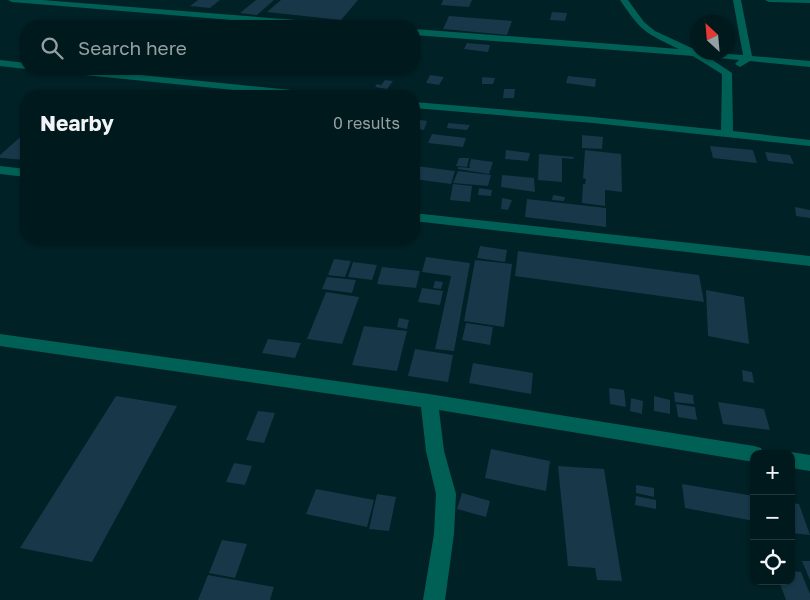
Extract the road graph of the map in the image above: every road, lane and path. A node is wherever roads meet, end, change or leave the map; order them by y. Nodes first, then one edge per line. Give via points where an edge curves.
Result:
1 (12, 0) edge
2 (624, 0) edge
3 (737, 0) edge
4 (770, 0) edge
5 (810, 1) edge
6 (260, 20) edge
7 (420, 32) edge
8 (690, 51) edge
9 (690, 53) edge
10 (735, 57) edge
11 (748, 58) junction
12 (706, 60) edge
13 (0, 63) edge
14 (810, 64) edge
15 (20, 65) edge
16 (727, 73) junction
17 (114, 75) edge
18 (263, 90) edge
19 (420, 106) edge
20 (727, 134) junction
21 (810, 143) edge
22 (0, 170) edge
23 (20, 172) edge
24 (420, 218) edge
25 (810, 261) edge
26 (0, 340) edge
27 (429, 401) junction
28 (750, 453) edge
29 (795, 461) edge
30 (810, 463) edge
31 (434, 600) edge

1 - 6 street
2 - 8 street via 641,24 652,33
3 - 11 street
4 - 5 street
7 - 9 street
10 - 11 street
11 - 14 street
11 - 16 street
12 - 16 street
13 - 15 street
16 - 20 street
17 - 18 street
19 - 20 street
20 - 21 street
22 - 23 street
24 - 25 street
26 - 27 street
27 - 28 street
27 - 31 street via 435,451 446,494 444,534
29 - 30 street

